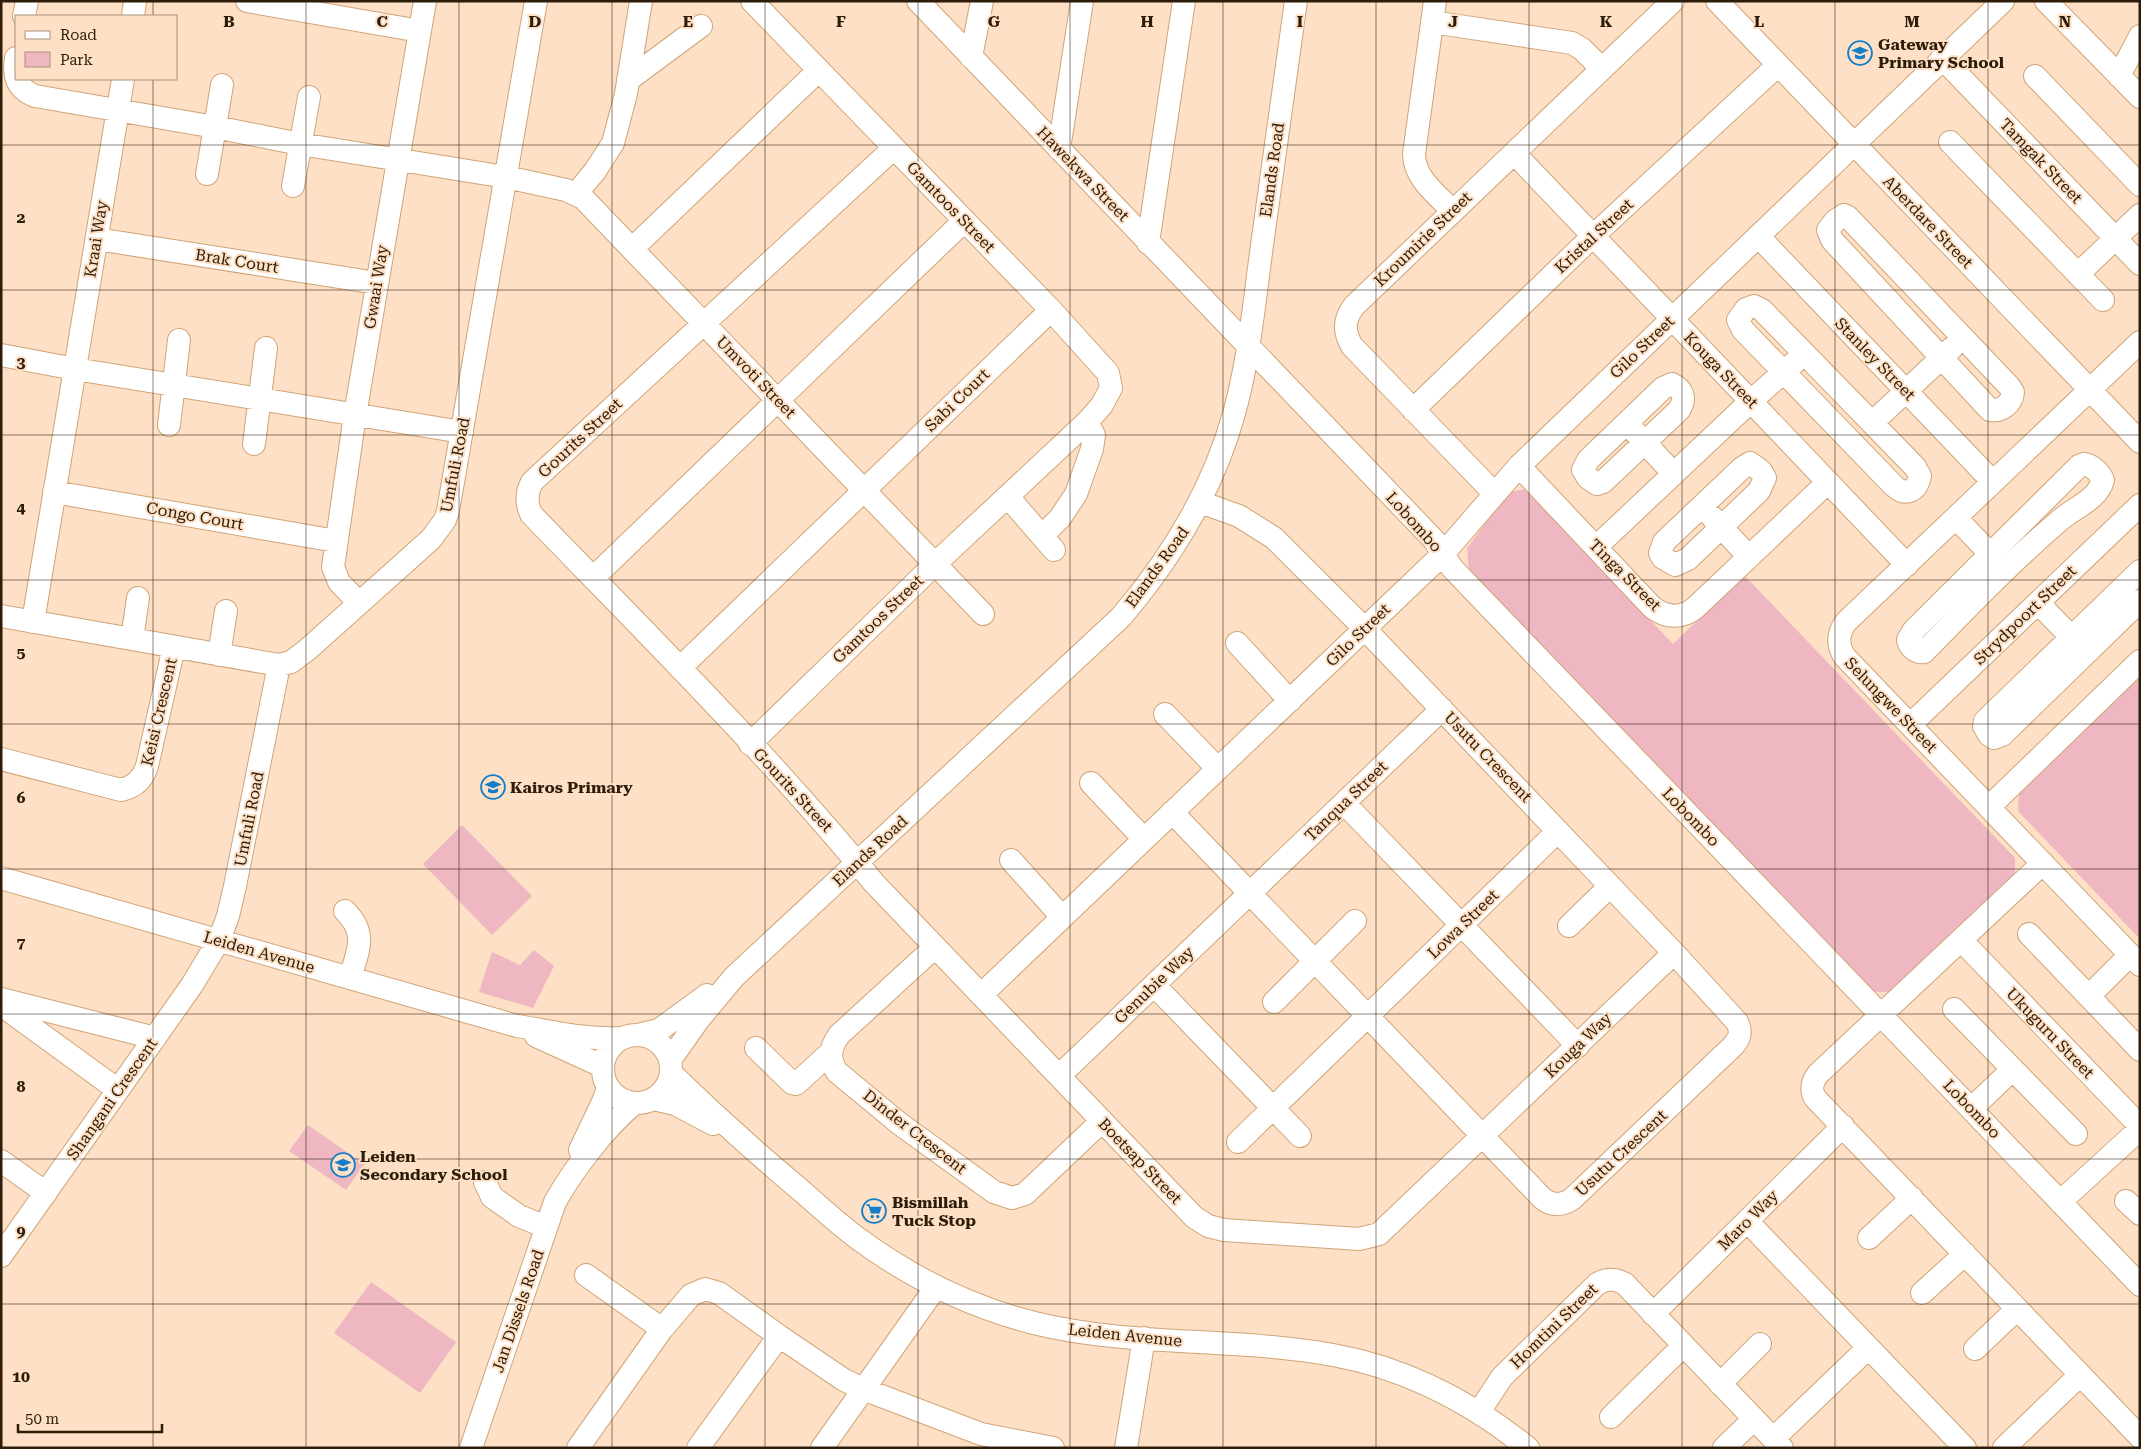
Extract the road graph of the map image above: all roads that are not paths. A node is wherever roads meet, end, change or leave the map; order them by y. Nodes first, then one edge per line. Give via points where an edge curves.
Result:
1 (26, 1) edge
2 (135, 1) edge
3 (247, 1) edge
4 (425, 1) edge
5 (536, 1) edge
6 (641, 1) edge
7 (752, 1) edge
8 (918, 1) edge
9 (982, 1) edge
10 (1082, 1) edge
11 (1184, 1) edge
12 (1296, 1) edge
13 (1673, 1) edge
14 (1717, 1) edge
15 (2003, 1) edge
16 (2046, 1) edge
17 (1434, 11) edge
18 (24, 15) edge
19 (133, 15) edge
20 (701, 26) dead end
21 (420, 31) junction
22 (2140, 36) edge
23 (971, 57) junction
24 (1942, 58) junction
25 (1778, 65) junction
26 (1602, 69) junction
27 (819, 70) junction
28 (2034, 76) dead end
29 (2119, 76) junction
30 (17, 80) edge
31 (122, 80) edge
32 (628, 80) junction
33 (222, 85) dead end
34 (309, 97) dead end
35 (2140, 97) edge
36 (118, 110) junction
37 (215, 127) junction
38 (1950, 142) dead end
39 (300, 144) junction
40 (1854, 144) junction
41 (894, 148) junction
42 (1059, 149) junction
43 (1514, 153) junction
44 (398, 159) junction
45 (207, 174) dead end
46 (506, 178) junction
47 (2140, 185) edge
48 (293, 186) dead end
49 (576, 194) junction
50 (1453, 211) junction
51 (2140, 215) edge
52 (964, 221) junction
53 (1593, 236) junction
54 (1758, 236) junction
55 (2116, 238) junction
56 (96, 239) junction
57 (1148, 243) junction
58 (633, 248) junction
59 (2140, 264) edge
60 (2078, 274) junction
61 (377, 283) junction
62 (2103, 300) dead end
63 (1051, 310) junction
64 (1672, 319) junction
65 (705, 324) junction
66 (1964, 338) junction
67 (179, 340) dead end
68 (2140, 342) edge
69 (1248, 346) junction
70 (266, 348) dead end
71 (1805, 354) junction
72 (1, 355) edge
73 (1941, 358) junction
74 (75, 369) junction
75 (1784, 372) junction
76 (174, 385) junction
77 (2089, 390) junction
78 (1905, 391) junction
79 (260, 399) junction
80 (778, 400) junction
81 (1751, 401) junction
82 (1413, 410) junction
83 (355, 415) junction
84 (1087, 422) junction
85 (1626, 423) junction
86 (1872, 423) junction
87 (169, 425) dead end
88 (462, 432) junction
89 (1644, 442) junction
90 (2140, 442) edge
91 (254, 444) dead end
92 (1519, 466) junction
93 (1674, 474) junction
94 (1828, 482) junction
95 (1993, 482) junction
96 (864, 490) junction
97 (54, 492) junction
98 (1494, 493) junction
99 (1008, 497) junction
100 (1200, 502) junction
101 (1701, 505) junction
102 (2140, 505) edge
103 (1956, 518) junction
104 (1721, 527) junction
105 (336, 541) junction
106 (1596, 547) junction
107 (1443, 554) junction
108 (1749, 557) junction
109 (1998, 562) junction
110 (935, 564) junction
111 (1907, 564) junction
112 (2140, 571) edge
113 (593, 578) junction
114 (138, 598) dead end
115 (2140, 601) edge
116 (359, 603) junction
117 (2038, 603) junction
118 (226, 611) dead end
119 (983, 614) dead end
120 (1, 616) edge
121 (33, 622) junction
122 (1365, 629) junction
123 (2071, 637) junction
124 (132, 639) junction
125 (1237, 643) dead end
126 (174, 646) junction
127 (2086, 653) junction
128 (219, 655) junction
129 (2140, 661) edge
130 (279, 665) junction
131 (680, 668) junction
132 (1290, 700) junction
133 (1442, 709) junction
134 (1165, 714) dead end
135 (1910, 725) junction
136 (750, 744) junction
137 (1, 759) edge
138 (1218, 769) junction
139 (1091, 783) dead end
140 (1344, 803) junction
141 (1989, 807) junction
142 (1172, 812) junction
143 (1558, 831) junction
144 (1144, 839) junction
145 (1011, 860) dead end
146 (858, 863) junction
147 (2043, 863) junction
148 (1, 878) edge
149 (1610, 886) junction
150 (1250, 893) junction
151 (345, 911) dead end
152 (1062, 917) junction
153 (1355, 921) dead end
154 (1462, 925) junction
155 (1569, 926) dead end
156 (2029, 934) dead end
157 (219, 940) junction
158 (1961, 940) junction
159 (935, 946) junction
160 (1674, 953) junction
161 (2135, 960) edge
162 (1315, 961) junction
163 (734, 977) junction
164 (350, 978) junction
165 (1154, 985) junction
166 (981, 995) junction
167 (2089, 996) junction
168 (1, 999) edge
169 (1274, 1002) dead end
170 (1, 1005) edge
171 (1954, 1009) dead end
172 (1881, 1015) junction
173 (1368, 1016) junction
174 (517, 1026) junction
175 (642, 1034) junction
176 (155, 1038) junction
177 (620, 1038) junction
178 (1578, 1046) junction
179 (756, 1048) dead end
180 (2140, 1050) edge
181 (830, 1053) junction
182 (602, 1066) junction
183 (671, 1066) junction
184 (2013, 1069) junction
185 (1059, 1076) junction
186 (608, 1088) junction
187 (118, 1090) junction
188 (644, 1101) junction
189 (1273, 1108) junction
190 (1971, 1109) junction
191 (1102, 1121) junction
192 (1843, 1126) junction
193 (2140, 1127) edge
194 (2076, 1134) dead end
195 (1300, 1136) dead end
196 (1482, 1136) junction
197 (1238, 1142) dead end
198 (752, 1149) junction
199 (1, 1161) edge
200 (570, 1176) junction
201 (485, 1182) dead end
202 (46, 1193) junction
203 (1912, 1198) junction
204 (2060, 1202) junction
205 (1747, 1221) junction
206 (546, 1227) junction
207 (1869, 1238) dead end
208 (1965, 1254) junction
209 (1, 1256) edge
210 (586, 1275) dead end
211 (2140, 1285) edge
212 (936, 1287) junction
213 (1922, 1294) dead end
214 (2017, 1309) junction
215 (1653, 1314) junction
216 (662, 1329) junction
217 (779, 1336) junction
218 (1144, 1338) junction
219 (1760, 1344) dead end
220 (1683, 1346) junction
221 (1868, 1348) junction
222 (1976, 1350) dead end
223 (2080, 1375) junction
224 (1720, 1384) junction
225 (863, 1389) junction
226 (1479, 1412) junction
227 (1610, 1417) dead end
228 (1754, 1419) junction
229 (2140, 1437) edge
230 (977, 1441) edge
231 (1777, 1443) edge
232 (471, 1448) edge
233 (578, 1448) edge
234 (698, 1448) edge
235 (822, 1448) edge
236 (1053, 1448) edge
237 (1126, 1448) edge
238 (1528, 1448) edge
239 (1724, 1448) edge
240 (1964, 1448) edge
241 (2004, 1448) edge

1 - 18 street
2 - 19 street
3 - 21 street
4 - 21 street, Gwaai Way
5 - 46 street, Umfuli Road
6 - 32 street
7 - 27 street, Gamtoos Street
8 - 23 street, Hawekwa Street
9 - 23 street
10 - 42 street
11 - 57 street
12 - 69 street, Elands Road
13 - 26 street, Kroumirie Street
14 - 25 street, Aberdare Street
15 - 24 street, Gilo Street
16 - 29 street
17 - 26 street via 1572,43
17 - 50 street via 1414,164 1425,182
20 - 32 street
21 - 44 street, Gwaai Way
22 - 29 street
23 - 42 street, Hawekwa Street
24 - 40 street, Gilo Street
24 - 55 street, Tamgak Street
25 - 40 street, Aberdare Street
25 - 53 street, Kristal Street
26 - 43 street, Kroumirie Street
27 - 41 street, Gamtoos Street
27 - 58 street
28 - 47 street
29 - 35 street
30 - 36 street, Umvoti Street via 27,93 35,96
31 - 36 street, Kraai Way
32 - 49 street via 613,143
33 - 37 street
34 - 39 street
36 - 37 street, Umvoti Street
36 - 56 street, Kraai Way
37 - 39 street, Umvoti Street
37 - 45 street
38 - 60 street
39 - 44 street, Umvoti Street
39 - 48 street
40 - 54 street, Gilo Street
40 - 77 street, Aberdare Street
41 - 52 street, Gamtoos Street
41 - 65 street, Gourits Street
42 - 57 street, Hawekwa Street
43 - 50 street, Kroumirie Street
43 - 53 street, Kouga Street
44 - 46 street, Umvoti Street
44 - 61 street, Gwaai Way
46 - 49 street, Umvoti Street
46 - 88 street, Umfuli Road
49 - 58 street, Umvoti Street via 594,207
50 - 82 street, Kroumirie Street via 1354,306 1346,319 1346,334 1352,346
51 - 55 street
52 - 63 street, Gamtoos Street
52 - 80 street
53 - 64 street, Kouga Street
53 - 82 street, Kristal Street
54 - 64 street, Gilo Street
54 - 78 street, Stanley Street
55 - 59 street, Tamgak Street
55 - 60 street
56 - 61 street, Brak Court
56 - 74 street, Kraai Way
57 - 69 street, Hawekwa Street
58 - 65 street, Umvoti Street
60 - 62 street
61 - 83 street, Gwaai Way
63 - 84 street, Gamtoos Street via 1111,380 1109,396
63 - 96 street, Sabi Court
64 - 81 street, Kouga Street
64 - 92 street, Gilo Street
65 - 80 street, Umvoti Street
65 - 113 street, Gourits Street via 529,487 527,499 531,514
66 - 73 street
66 - 73 street via 2009,386 2013,392 2009,403 1999,410 1990,410
66 - 73 street via 1848,217 1844,215 1835,221 1828,230 1832,240
67 - 76 street
68 - 77 street, Selungwe Street
69 - 100 street, Elands Road via 1228,434
69 - 107 street, Lobombo via 1434,540
70 - 79 street
71 - 75 street
71 - 75 street via 1762,310 1754,306 1746,309 1738,323
71 - 86 street
72 - 74 street
73 - 78 street
74 - 76 street
74 - 97 street, Kraai Way
75 - 81 street
75 - 86 street via 1894,486 1908,493 1919,482 1919,472
76 - 79 street
76 - 87 street
77 - 90 street, Aberdare Street
77 - 95 street, Selungwe Street
78 - 86 street
78 - 95 street, Stanley Street
79 - 83 street
79 - 91 street
80 - 96 street, Umvoti Street
80 - 113 street
81 - 93 street
81 - 94 street, Kouga Street
82 - 98 street, Kroumirie Street
83 - 88 street
83 - 105 street, Gwaai Way
84 - 99 street, Gamtoos Street
84 - 99 street via 1094,435 1092,449 1076,494 1048,543
85 - 89 street
85 - 89 street via 1668,385 1681,390 1684,395 1682,405
85 - 89 street via 1584,465 1588,478 1597,484 1604,482
88 - 116 street, Umfuli Road via 445,520 431,539
89 - 93 street
92 - 98 street, Gilo Street
92 - 106 street, Tinga Street
93 - 106 street
94 - 108 street, Tinga Street
94 - 111 street, Kouga Street
95 - 103 street, Selungwe Street
96 - 110 street, Umvoti Street
96 - 131 street, Sabi Court
97 - 105 street, Congo Court
97 - 121 street, Kraai Way
98 - 107 street, Gilo Street
99 - 110 street, Gamtoos Street
100 - 122 street, Usutu Crescent via 1239,516 1274,538
100 - 146 street, Elands Road via 1165,562 1121,617
101 - 104 street
101 - 104 street via 1664,542 1660,553 1663,558 1669,563 1681,563
101 - 104 street via 1747,464 1761,471 1765,478 1759,491
102 - 117 street, Strydpoort Street
103 - 109 street
103 - 111 street, Selungwe Street
104 - 108 street
105 - 116 street, Gwaai Way via 334,573
106 - 108 street, Tinga Street via 1652,607 1672,616 1695,608
107 - 122 street, Gilo Street
107 - 172 street, Lobombo via 1459,575
109 - 109 street via 2092,497 2102,486 2101,477 2088,465 2079,466
110 - 119 street, Umvoti Street
110 - 136 street, Gamtoos Street
111 - 135 street, Selungwe Street via 1846,622 1839,634 1839,642 1844,656
112 - 123 street
113 - 131 street, Gourits Street
114 - 124 street
115 - 127 street
116 - 130 street, Umfuli Road via 307,650 291,662
117 - 123 street
117 - 135 street, Strydpoort Street
118 - 128 street
120 - 121 street
121 - 124 street
122 - 132 street, Gilo Street
122 - 133 street, Usutu Crescent
123 - 127 street
123 - 127 street via 1985,721 1989,735 1994,738 2002,735
124 - 126 street
125 - 132 street
126 - 128 street
126 - 137 street, Keisi Crescent via 144,776 130,788 121,790
128 - 130 street
129 - 141 street
130 - 157 street, Umfuli Road via 235,886
131 - 136 street, Gourits Street
132 - 138 street, Gilo Street
133 - 140 street, Tanqua Street
133 - 143 street, Usutu Crescent
134 - 138 street
135 - 141 street, Selungwe Street
136 - 146 street, Gourits Street
138 - 142 street, Gilo Street
139 - 144 street
140 - 150 street, Tanqua Street
140 - 154 street
141 - 147 street, Selungwe Street
142 - 144 street, Gilo Street
142 - 150 street, Usutu Crescent
143 - 149 street, Usutu Crescent
143 - 154 street, Lowa Street
144 - 152 street, Gilo Street
145 - 152 street
146 - 159 street, Boetsap Street
146 - 163 street, Elands Road
147 - 158 street
147 - 161 street, Selungwe Street
148 - 157 street, Leiden Avenue
149 - 155 street
149 - 160 street, Usutu Crescent
150 - 162 street, Usutu Crescent
150 - 165 street, Genubie Way
151 - 164 street via 357,926 360,939
152 - 166 street, Gilo Street
153 - 162 street
154 - 173 street, Lowa Street
154 - 178 street
156 - 167 street
157 - 164 street, Leiden Avenue
157 - 176 street, Shangani Crescent
158 - 172 street
158 - 193 street, Ukuguru Street
159 - 166 street, Boetsap Street
159 - 181 street via 840,1035
160 - 178 street, Kouga Way
160 - 196 street, Usutu Crescent via 1737,1022 1740,1035 1733,1046 1572,1199 1562,1204 1552,1204 1542,1198
161 - 167 street
162 - 169 street
162 - 173 street, Usutu Crescent
163 - 175 street, Elands Road via 659,1030
163 - 183 street, Elands Road via 699,1018
164 - 174 street, Leiden Avenue
165 - 185 street, Genubie Way
165 - 189 street
166 - 185 street, Boetsap Street
167 - 180 street
168 - 176 street
170 - 187 street
171 - 184 street
172 - 190 street, Lobombo
172 - 192 street via 1818,1074 1812,1086 1814,1098
173 - 189 street, Lowa Street
173 - 196 street, Usutu Crescent
174 - 177 street, Leiden Avenue via 582,1037
174 - 182 street, Leiden Avenue
175 - 177 street
175 - 183 street via 660,1043
176 - 187 street, Shangani Crescent
177 - 182 street via 606,1053
178 - 196 street, Kouga Way
179 - 181 street via 796,1084
181 - 191 street, Dinder Crescent via 837,1072 937,1152 1005,1197 1025,1194
182 - 186 street
183 - 188 street via 662,1092
183 - 198 street, Leiden Avenue
184 - 190 street
184 - 194 street
185 - 191 street, Boetsap Street
186 - 188 street via 615,1096
186 - 200 street, Jan Dissels Road
187 - 202 street, Shangani Crescent
188 - 198 street, Leiden Avenue via 675,1104 691,1111
188 - 200 street, Jan Dissels Road via 622,1113
189 - 195 street
189 - 197 street, Lowa Street
190 - 204 street, Lobombo
191 - 196 street, Boetsap Street via 1194,1217 1208,1226 1224,1230 1359,1239 1373,1237 1385,1229
192 - 203 street
192 - 205 street, Maro Way
193 - 204 street
198 - 212 street, Leiden Avenue via 858,1238
199 - 202 street
200 - 206 street, Jan Dissels Road via 555,1202
201 - 206 street via 492,1197 519,1216
202 - 209 street, Shangani Crescent
203 - 207 street
203 - 208 street
204 - 211 street, Lobombo
205 - 215 street, Maro Way
205 - 221 street
206 - 232 street, Jan Dissels Road
208 - 213 street
208 - 214 street
210 - 216 street
212 - 218 street, Leiden Avenue via 1001,1313 1034,1322
212 - 225 street
214 - 222 street
214 - 223 street
215 - 220 street, Homtini Street
215 - 226 street, Homtini Street via 1620,1282 1610,1279 1597,1284 1502,1377
216 - 217 street via 691,1295 705,1289 719,1293
216 - 233 street
217 - 225 street via 844,1380
217 - 234 street
218 - 226 street, Leiden Avenue via 1335,1355 1417,1380
218 - 237 street
219 - 224 street
220 - 224 street, Homtini Street
220 - 227 street
221 - 231 street
221 - 240 street
223 - 229 street
223 - 241 street
224 - 228 street, Homtini Street
225 - 230 street
225 - 235 street
226 - 238 street, Leiden Avenue
228 - 231 street, Homtini Street
228 - 239 street
230 - 236 street

